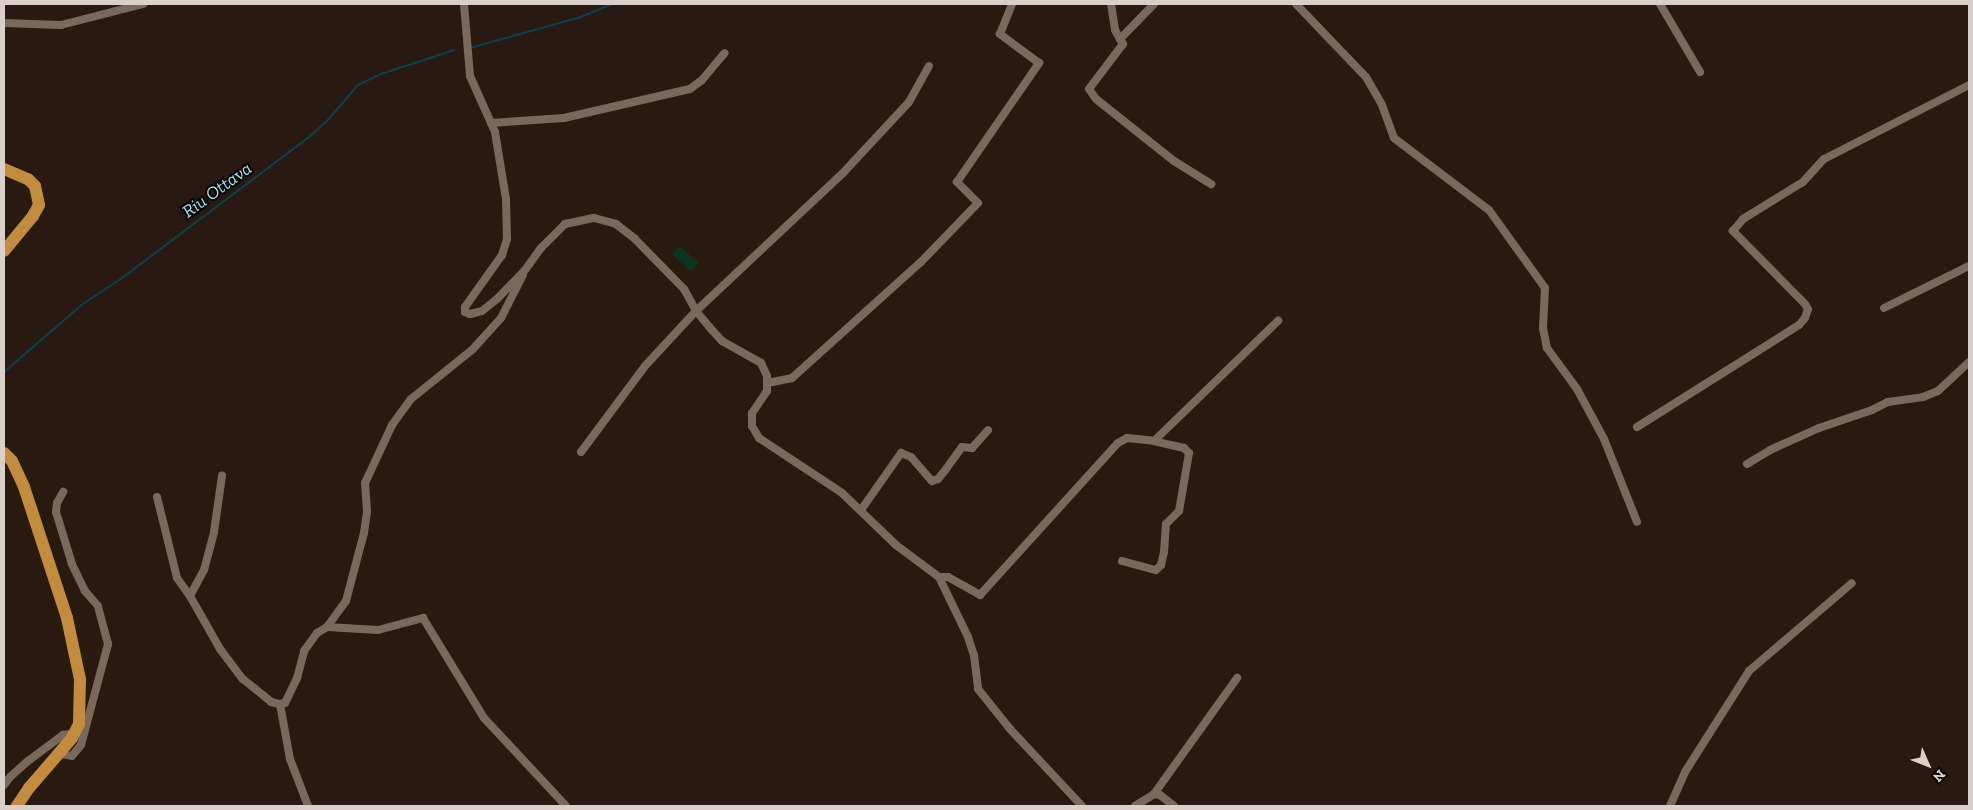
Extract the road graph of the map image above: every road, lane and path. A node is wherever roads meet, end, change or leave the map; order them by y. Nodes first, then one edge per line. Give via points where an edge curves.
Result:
1 (143, 4) edge
2 (464, 4) edge
3 (1012, 4) edge
4 (1111, 4) edge
5 (1154, 4) edge
6 (1296, 4) edge
7 (1660, 4) edge
8 (4, 23) edge
9 (1120, 39) junction
10 (725, 53) dead end
11 (929, 66) dead end
12 (1700, 72) dead end
13 (1969, 85) edge
14 (491, 123) junction
15 (4, 169) edge
16 (1211, 184) dead end
17 (4, 251) edge
18 (1969, 266) edge
19 (525, 270) junction
20 (1884, 308) dead end
21 (696, 311) junction
22 (1278, 321) dead end
23 (1969, 362) edge
24 (767, 383) junction
25 (1637, 427) dead end
26 (988, 430) dead end
27 (1154, 440) junction
28 (581, 452) dead end
29 (4, 453) edge
30 (1747, 464) dead end
31 (222, 476) dead end
32 (62, 492) dead end
33 (157, 497) dead end
34 (861, 510) junction
35 (1637, 522) dead end
36 (1122, 561) dead end
37 (939, 577) junction
38 (1852, 583) dead end
39 (190, 596) junction
40 (327, 626) junction
41 (1238, 678) dead end
42 (280, 704) junction
43 (75, 733) junction
44 (61, 754) junction
45 (4, 786) edge
46 (1154, 794) junction
47 (17, 806) edge
48 (308, 806) edge
49 (566, 806) edge
50 (1082, 806) edge
51 (1135, 806) edge
52 (1174, 806) edge
53 (1670, 806) edge

1 - 8 street via 61,25
2 - 14 street via 470,76
3 - 24 street via 1000,34 1039,63 956,182 978,203 920,262 792,378
4 - 9 street via 1115,30
5 - 9 street
6 - 35 street via 1366,77 1382,105 1394,138 1489,210 1545,288 1543,328 1547,348 1577,388 1604,439
7 - 12 street
9 - 16 street via 1123,44 1089,89 1096,99 1174,161
10 - 14 street via 702,80 690,88 564,118
11 - 21 street via 909,102 843,173
13 - 25 street via 1824,159 1803,182 1743,220 1733,232 1805,304 1808,309 1805,318
14 - 19 street via 506,199 507,239 502,255 465,307 465,312 470,314 482,310
15 - 17 main road via 28,179 35,186 38,205 33,216
18 - 20 street
19 - 21 street via 565,224 594,218 616,224 635,239 684,289
19 - 40 street via 501,318 473,349 412,399 392,425 366,483 364,533 346,601
21 - 24 street via 722,341 760,363
21 - 28 street via 644,369
22 - 27 street
23 - 30 street via 1938,391 1923,397 1888,402 1820,428
24 - 34 street via 767,391 752,413 752,426 759,438 842,493
26 - 34 street via 972,448 962,448 938,479 932,481 911,457 901,453
27 - 36 street via 1184,448 1189,453 1178,511 1166,524 1164,552 1161,565 1156,570
27 - 37 street via 1127,438 1118,443 980,595 948,576
29 - 43 main road via 12,461 24,488 66,618 80,679 79,724
31 - 39 street via 214,532 204,570
32 - 44 street via 57,503 59,521 72,564 85,591 98,606 108,644 81,745 72,756
33 - 39 street via 177,578
34 - 37 street via 896,545
37 - 50 street via 968,637 978,689 1016,736
38 - 53 street via 1749,671 1685,772
39 - 42 street via 220,649 243,678 271,702
40 - 42 street via 317,633 304,651 290,695 286,703
40 - 49 street via 378,630 424,618 484,718
41 - 46 street
42 - 48 street via 290,759
43 - 44 main road
43 - 45 street via 63,735 10,776
44 - 47 main road
46 - 51 street
46 - 52 street

